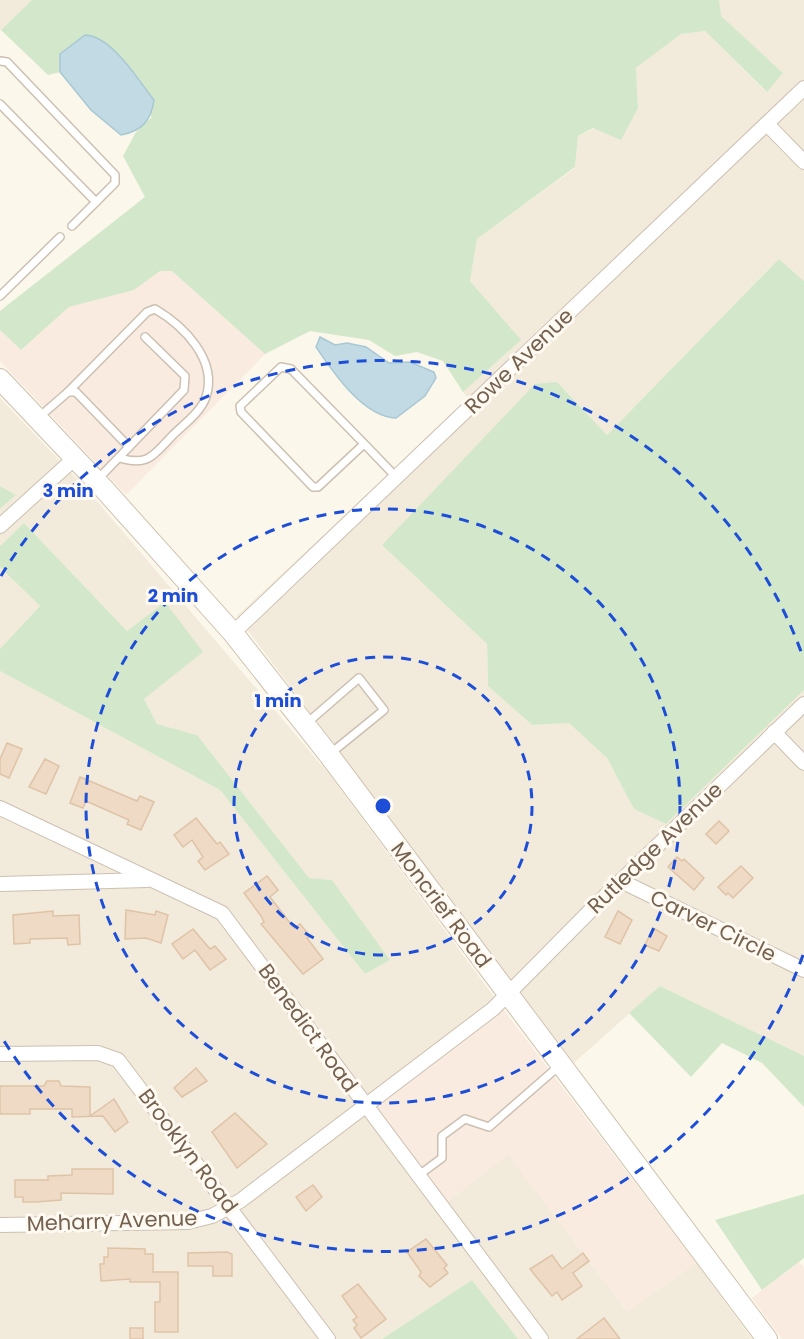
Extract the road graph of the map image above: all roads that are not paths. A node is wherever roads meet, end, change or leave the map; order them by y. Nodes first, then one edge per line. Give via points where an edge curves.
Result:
1 (0, 61) edge
2 (804, 88) edge
3 (0, 104) edge
4 (767, 124) junction
5 (804, 162) edge
6 (96, 202) junction
7 (72, 226) dead end
8 (60, 237) dead end
9 (1, 294) edge
10 (145, 337) dead end
11 (0, 379) edge
12 (68, 392) junction
13 (38, 419) junction
14 (364, 444) junction
15 (129, 447) junction
16 (75, 458) junction
17 (120, 458) junction
18 (397, 478) junction
19 (96, 481) junction
20 (0, 526) edge
21 (233, 633) junction
22 (804, 704) edge
23 (305, 725) junction
24 (774, 732) junction
25 (329, 755) junction
26 (804, 763) edge
27 (0, 808) edge
28 (152, 880) junction
29 (621, 881) junction
30 (0, 884) edge
31 (804, 970) edge
32 (508, 993) junction
33 (0, 1054) edge
34 (561, 1064) junction
35 (366, 1106) junction
36 (419, 1175) junction
37 (230, 1207) junction
38 (0, 1225) edge
39 (328, 1339) edge
40 (541, 1339) edge
41 (767, 1339) edge

1 - 6 lane via 7,62 115,175 115,183
2 - 4 street, Rowe Avenue
3 - 6 lane
4 - 5 street
4 - 18 street, Rowe Avenue
6 - 7 lane
8 - 9 lane
10 - 15 lane via 185,376 184,390
11 - 13 main road, Moncrief Road
12 - 13 lane
12 - 15 lane via 76,392
12 - 17 lane via 147,312 155,309 201,350 208,381 200,409 148,460 136,463
13 - 16 main road, Moncrief Road
14 - 14 lane via 291,369 281,367 240,406 241,412 313,487 318,487
14 - 18 lane
15 - 17 lane
16 - 19 main road, Moncrief Road
16 - 20 street
17 - 19 lane
18 - 21 street, Rowe Avenue
19 - 21 main road, Moncrief Road
21 - 23 main road, Moncrief Road
22 - 24 street, Rutledge Avenue
23 - 25 main road, Moncrief Road
23 - 25 lane via 359,678 384,710
24 - 26 street
24 - 29 street, Rutledge Avenue
25 - 32 main road, Moncrief Road
27 - 28 street, Benedict Road
28 - 30 street
28 - 35 street, Benedict Road via 222,913
29 - 31 street, Carver Circle
29 - 32 street, Rutledge Avenue
32 - 34 main road, Moncrief Road
32 - 35 street, Meharry Avenue via 493,1009
33 - 37 street, Brooklyn Road via 98,1053 118,1060
34 - 36 lane via 489,1127 465,1119 442,1136 442,1158
34 - 41 main road, Moncrief Road
35 - 36 street, Benedict Road
35 - 37 street, Meharry Avenue
36 - 40 street, Benedict Road
37 - 38 street, Meharry Avenue via 188,1222
37 - 39 street, Brooklyn Road

